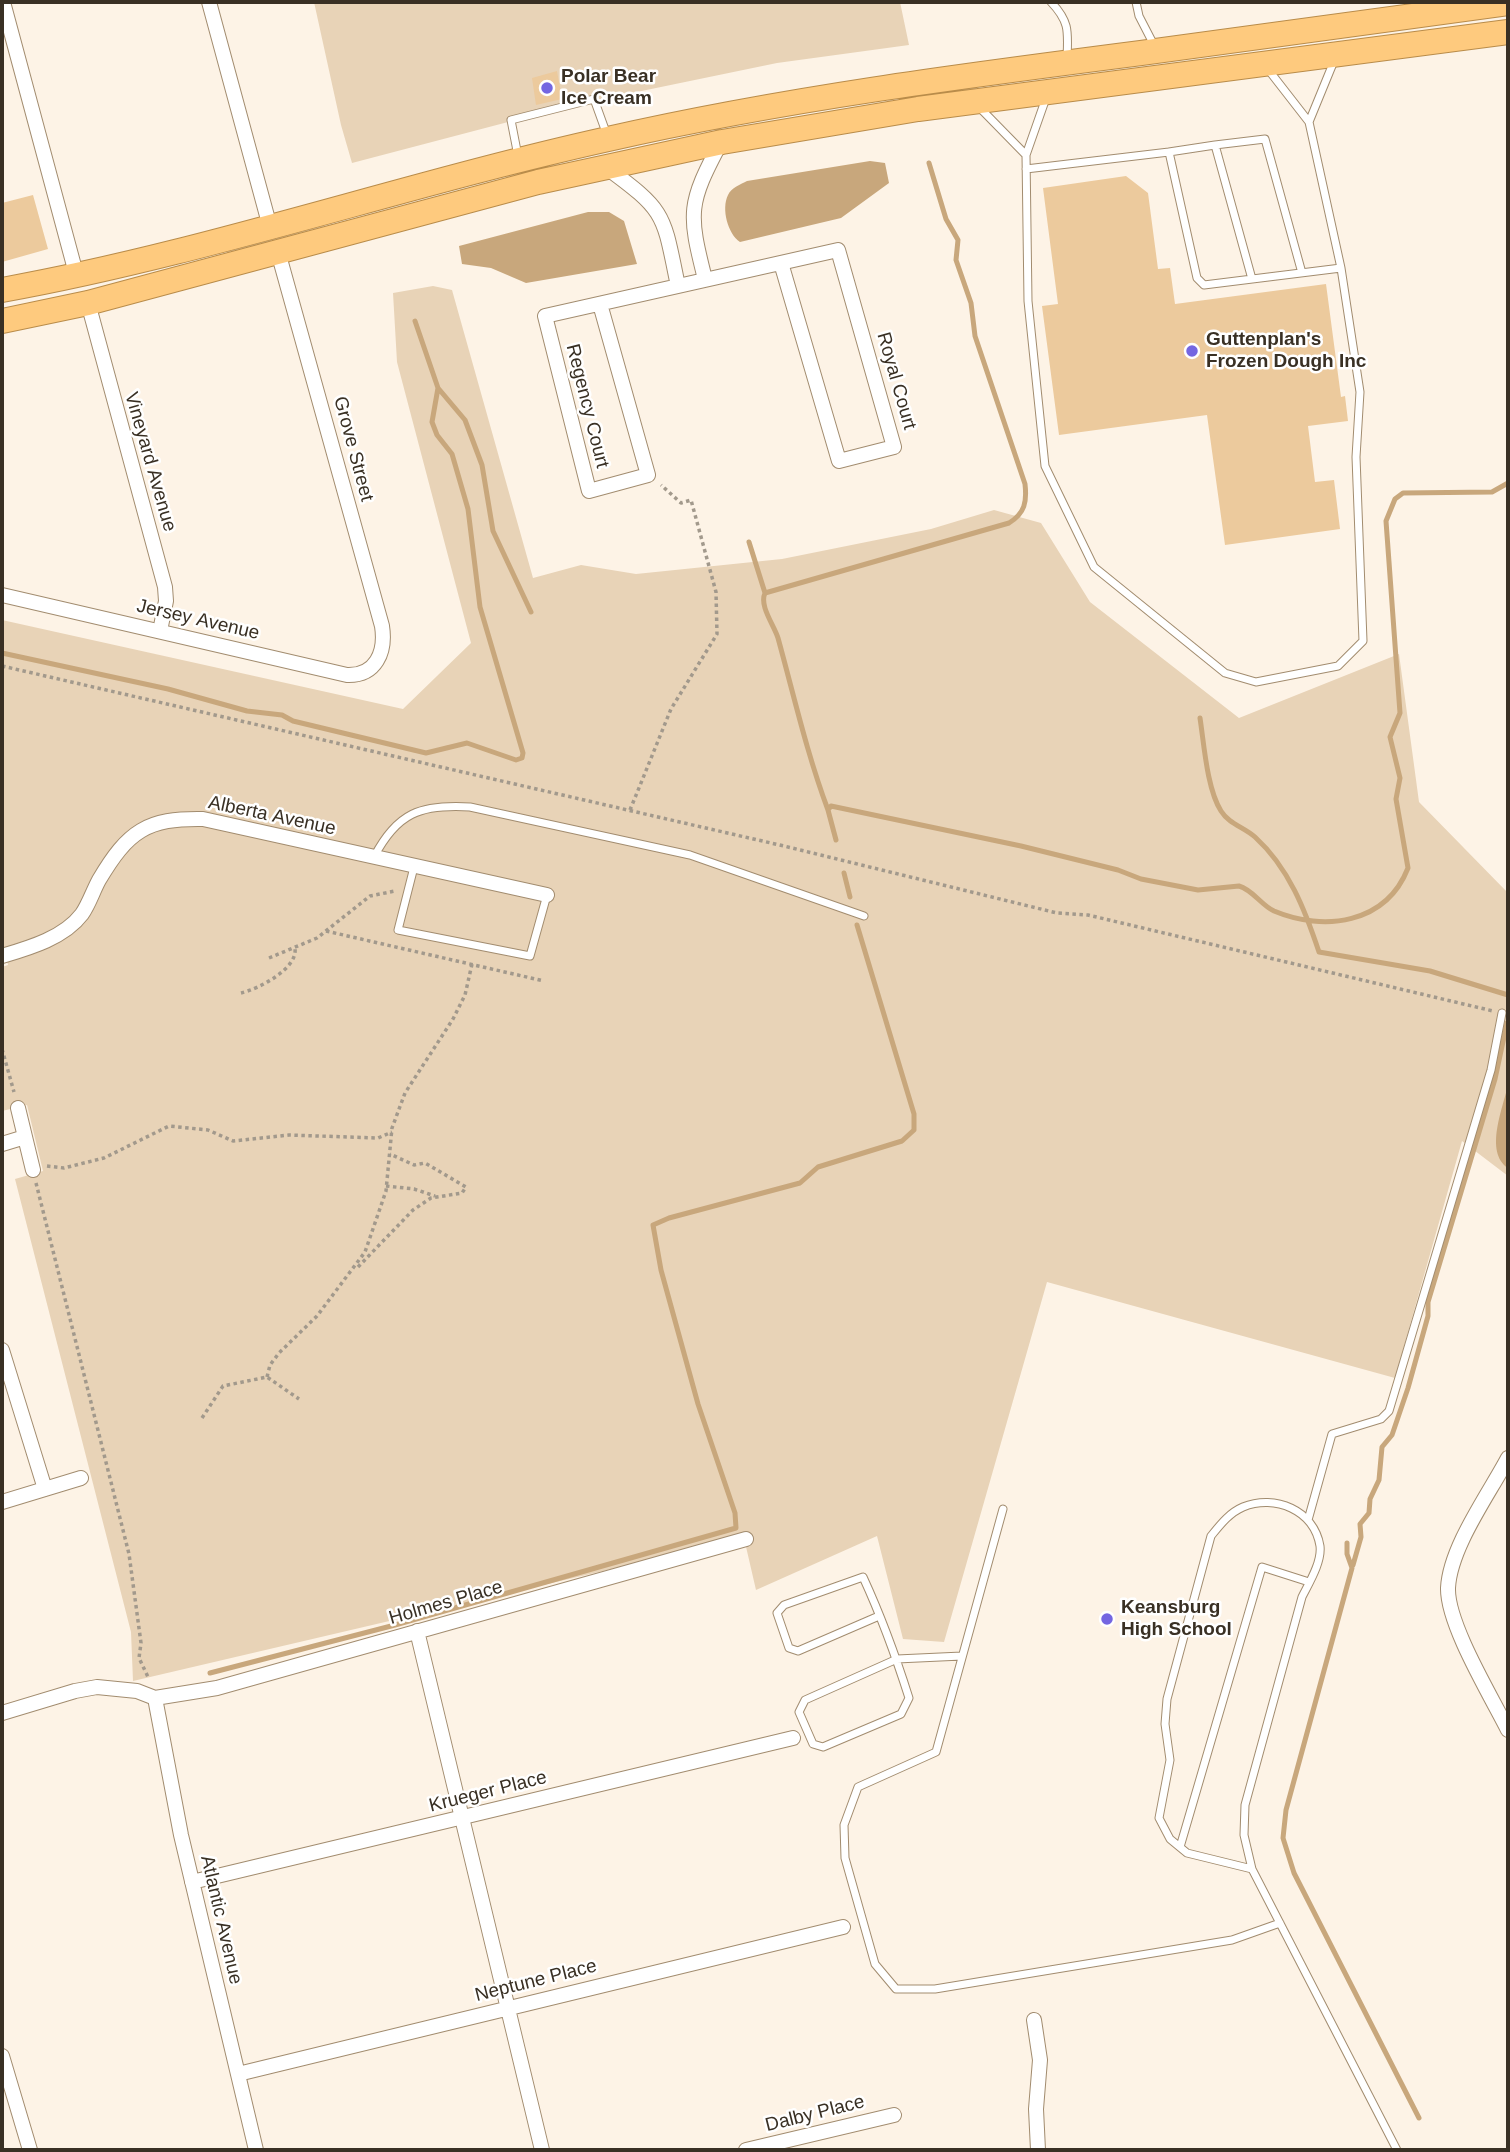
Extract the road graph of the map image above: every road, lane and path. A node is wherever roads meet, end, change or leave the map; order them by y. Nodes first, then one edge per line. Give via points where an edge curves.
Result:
1 (3, 2) edge
2 (209, 2) edge
3 (1051, 2) edge
4 (1136, 2) edge
5 (1508, 4) edge
6 (1383, 11) edge
7 (1508, 32) edge
8 (1157, 51) junction
9 (1336, 54) junction
10 (1066, 62) junction
11 (1264, 64) junction
12 (1048, 92) junction
13 (974, 102) junction
14 (1309, 122) junction
15 (608, 139) junction
16 (722, 142) junction
17 (1215, 145) junction
18 (1169, 152) junction
19 (1026, 155) junction
20 (519, 160) junction
21 (607, 168) junction
22 (1026, 169) junction
23 (270, 227) junction
24 (278, 251) junction
25 (781, 263) junction
26 (1341, 268) junction
27 (1302, 273) junction
28 (77, 277) junction
29 (705, 279) junction
30 (1252, 279) junction
31 (678, 286) junction
32 (2, 290) edge
33 (88, 303) junction
34 (600, 304) junction
35 (2, 321) edge
36 (648, 475) junction
37 (2, 595) edge
38 (160, 631) junction
39 (379, 657) joint
40 (2, 666) edge
41 (630, 810) junction
42 (373, 858) junction
43 (414, 867) junction
44 (408, 891) junction
45 (547, 895) joint
46 (863, 916) dead end
47 (326, 931) junction
48 (295, 948) junction
49 (2, 956) edge
50 (269, 958) dead end
51 (472, 964) junction
52 (544, 981) dead end
53 (241, 993) dead end
54 (1502, 1013) joint
55 (2, 1049) edge
56 (18, 1108) joint
57 (392, 1132) junction
58 (25, 1137) junction
59 (2, 1144) edge
60 (390, 1154) junction
61 (33, 1167) junction
62 (386, 1186) junction
63 (437, 1197) junction
64 (354, 1271) junction
65 (2, 1350) edge
66 (267, 1377) junction
67 (299, 1399) dead end
68 (202, 1418) dead end
69 (1508, 1458) edge
70 (81, 1478) dead end
71 (45, 1489) junction
72 (2, 1502) edge
73 (1003, 1509) dead end
74 (1308, 1520) junction
75 (746, 1539) dead end
76 (1309, 1582) junction
77 (879, 1616) junction
78 (417, 1631) junction
79 (962, 1656) junction
80 (897, 1659) junction
81 (151, 1696) junction
82 (2, 1713) edge
83 (1508, 1730) edge
84 (793, 1738) dead end
85 (461, 1818) junction
86 (1180, 1847) junction
87 (1252, 1870) junction
88 (192, 1882) junction
89 (1279, 1923) junction
90 (843, 1927) dead end
91 (508, 2008) junction
92 (1034, 2020) dead end
93 (2, 2056) edge
94 (238, 2074) junction
95 (894, 2115) dead end
96 (30, 2150) edge
97 (256, 2150) edge
98 (542, 2150) edge
99 (746, 2150) edge
100 (1038, 2150) edge
101 (1397, 2150) edge

1 - 28 street
2 - 23 street
3 - 10 lane via 1065,16
4 - 8 lane
5 - 6 highway
6 - 8 highway
7 - 9 highway
8 - 10 highway
9 - 11 highway
9 - 14 lane
10 - 15 highway via 852,92
11 - 12 highway
11 - 14 lane
12 - 13 highway
12 - 19 lane
13 - 16 highway
13 - 19 lane
14 - 26 lane
15 - 20 highway
15 - 20 lane via 594,99 511,120
16 - 21 highway
16 - 29 street via 697,187 692,227
17 - 18 lane
17 - 27 lane via 1265,139
17 - 30 lane
18 - 22 lane
18 - 30 lane via 1197,278 1204,285
19 - 22 lane
20 - 23 highway
21 - 24 highway
21 - 31 street via 649,199 664,220
22 - 26 lane via 1028,301 1045,466 1094,567 1225,673 1256,682 1338,666 1363,640 1356,457 1360,392
23 - 28 highway
24 - 33 highway
24 - 39 street, Grove Street via 382,626
25 - 25 street, Royal Court via 838,250 894,447 839,461
25 - 29 street, Royal Court
26 - 27 lane
27 - 30 lane
28 - 32 highway
29 - 31 street, Regency Court
31 - 34 street, Regency Court
33 - 35 highway
33 - 38 street, Vineyard Avenue via 165,587
34 - 36 street, Regency Court
34 - 36 street, Regency Court via 545,316 589,491
36 - 41 path via 681,503 691,500 719,622 709,650 671,709
37 - 38 street, Jersey Avenue
38 - 39 street, Jersey Avenue via 347,675 369,670
40 - 41 path
41 - 54 path via 1056,913 1088,915
42 - 43 street, Alberta Avenue
42 - 46 lane via 387,833 409,814 470,807 690,855
42 - 49 street, Alberta Avenue via 203,819 167,818 146,827 124,845 81,914 62,933
43 - 44 lane
43 - 45 street, Alberta Avenue
44 - 45 lane via 398,930 530,956
44 - 47 path via 370,896
47 - 48 path
47 - 51 path
48 - 50 path
48 - 53 path via 292,960 275,978
51 - 52 path
51 - 57 path via 465,995 405,1093
54 - 74 lane via 1491,1070 1390,1411 1381,1419 1332,1434
55 - 56 path
56 - 58 street
57 - 60 path
57 - 61 path via 377,1138 289,1135 233,1141 208,1130 169,1126 104,1158 64,1168
58 - 59 street
58 - 61 street
60 - 62 path
60 - 63 path via 414,1165 425,1163 466,1187 462,1193
61 - 81 path via 129,1554 139,1658 150,1681
62 - 63 path
62 - 64 path via 365,1252
63 - 64 path via 413,1210
64 - 66 path via 279,1353
65 - 71 street
66 - 67 path
66 - 68 path via 223,1386
69 - 83 street via 1456,1556 1448,1589 1453,1618
70 - 71 street
71 - 72 street
73 - 79 lane
74 - 76 lane via 1320,1547
74 - 86 lane via 1282,1503 1259,1503 1225,1518 1211,1536 1167,1699 1170,1760 1159,1818
75 - 78 street, Holmes Place
76 - 86 lane via 1262,1567
76 - 87 lane via 1245,1805 1244,1835
77 - 77 lane via 863,1577 784,1605 777,1613 789,1648 798,1651
77 - 80 lane
78 - 81 street, Holmes Place via 217,1688
78 - 85 street
79 - 80 lane
79 - 89 lane via 936,1752 858,1787 844,1825 845,1858 871,1952 896,1989 935,1989 1174,1950 1232,1940
80 - 80 lane via 805,1700 799,1712 813,1744 822,1747 901,1714 909,1698
81 - 82 street via 97,1687
81 - 88 street, Atlantic Avenue
84 - 85 street, Krueger Place
85 - 88 street, Krueger Place
85 - 91 street
86 - 87 lane
87 - 89 lane
88 - 94 street, Atlantic Avenue
89 - 101 lane
90 - 91 street, Neptune Place
91 - 94 street, Neptune Place
91 - 98 street
92 - 100 street via 1040,2060
93 - 96 street
94 - 97 street, Atlantic Avenue
95 - 99 street, Dalby Place

